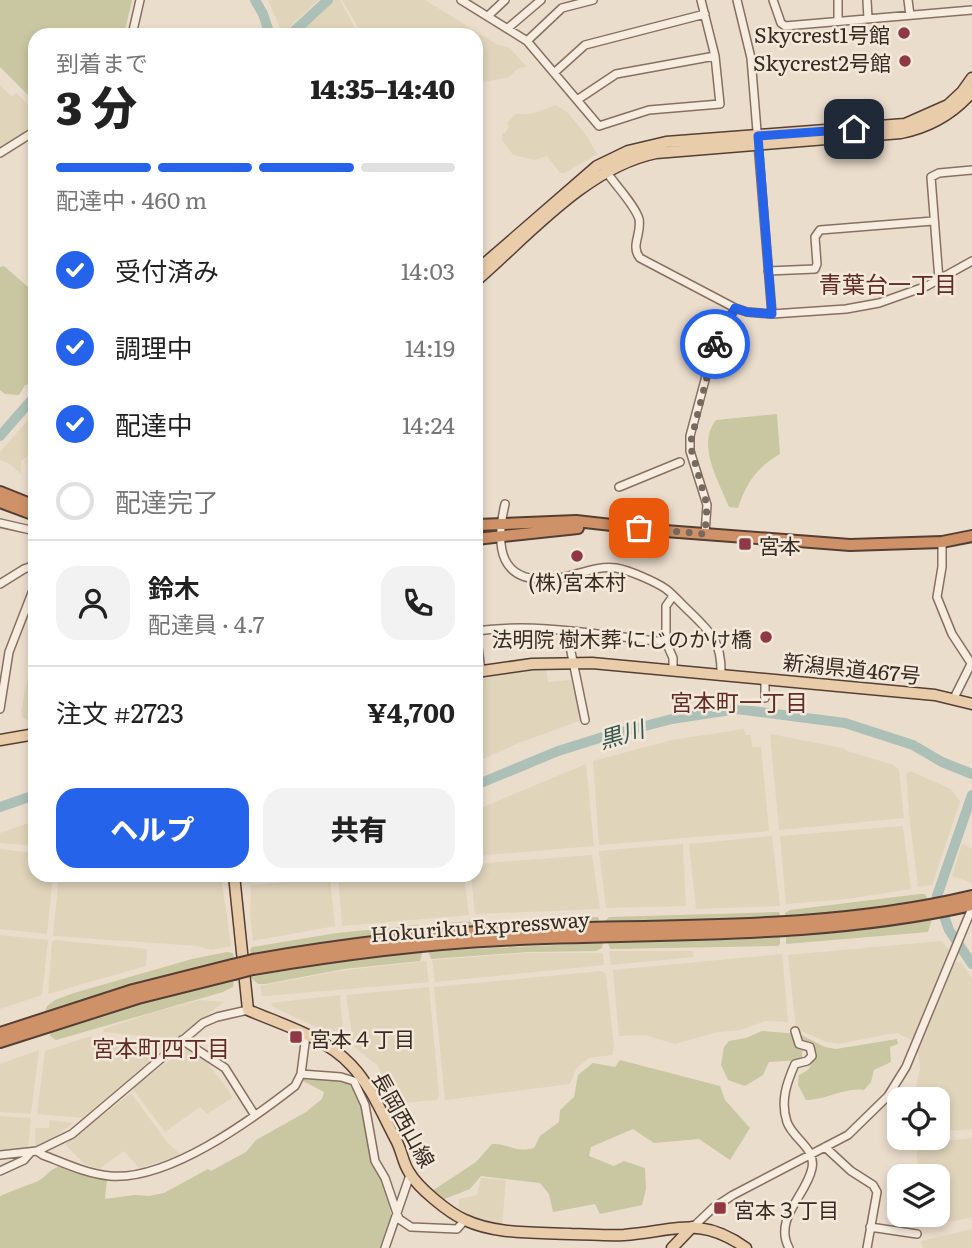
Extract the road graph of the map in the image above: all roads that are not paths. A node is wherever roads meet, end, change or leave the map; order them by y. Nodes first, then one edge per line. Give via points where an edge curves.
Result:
1 (140, 0) edge
2 (461, 0) edge
3 (505, 0) edge
4 (541, 0) edge
5 (593, 0) edge
6 (701, 0) edge
7 (737, 0) edge
8 (773, 0) edge
9 (838, 0) edge
10 (867, 0) edge
11 (908, 0) edge
12 (972, 10) edge
13 (705, 14) junction
14 (489, 15) junction
15 (909, 15) junction
16 (868, 19) junction
17 (838, 22) junction
18 (134, 28) edge
19 (509, 28) junction
20 (527, 41) junction
21 (715, 56) junction
22 (554, 73) junction
23 (972, 78) edge
24 (972, 92) edge
25 (578, 100) junction
26 (28, 135) edge
27 (758, 140) junction
28 (0, 153) edge
29 (972, 170) edge
30 (606, 171) junction
31 (933, 221) junction
32 (972, 261) edge
33 (483, 265) edge
34 (768, 271) junction
35 (483, 275) edge
36 (939, 280) junction
37 (735, 308) junction
38 (772, 314) junction
39 (680, 462) dead end
40 (619, 487) dead end
41 (0, 492) edge
42 (0, 502) edge
43 (28, 503) edge
44 (505, 504) dead end
45 (28, 513) edge
46 (0, 523) edge
47 (483, 526) edge
48 (639, 528) junction
49 (28, 529) edge
50 (502, 530) junction
51 (483, 531) edge
52 (700, 534) junction
53 (972, 536) edge
54 (483, 537) edge
55 (942, 542) junction
56 (28, 568) edge
57 (0, 584) edge
58 (673, 596) junction
59 (28, 603) edge
60 (483, 631) edge
61 (567, 632) junction
62 (666, 642) junction
63 (572, 663) junction
64 (972, 663) edge
65 (483, 670) edge
66 (673, 670) junction
67 (721, 675) junction
68 (765, 678) junction
69 (765, 698) dead end
70 (954, 698) junction
71 (972, 704) edge
72 (0, 709) edge
73 (585, 720) dead end
74 (28, 735) edge
75 (0, 740) edge
76 (235, 882) edge
77 (972, 896) edge
78 (972, 906) edge
79 (931, 909) junction
80 (969, 928) edge
81 (248, 1010) junction
82 (32, 1027) junction
83 (795, 1031) dead end
84 (0, 1033) edge
85 (306, 1035) junction
86 (182, 1040) junction
87 (0, 1042) edge
88 (301, 1074) junction
89 (254, 1114) junction
90 (825, 1147) junction
91 (34, 1152) junction
92 (811, 1154) junction
93 (0, 1155) edge
94 (0, 1171) edge
95 (410, 1175) junction
96 (397, 1216) junction
97 (465, 1220) junction
98 (693, 1227) junction
99 (870, 1227) junction
100 (917, 1234) dead end
101 (385, 1248) edge
102 (672, 1248) edge
103 (746, 1248) edge
104 (789, 1248) edge
105 (867, 1248) edge

1 - 18 street
2 - 14 street
3 - 14 street
4 - 19 street
5 - 20 street via 562,8
6 - 13 street
7 - 27 street via 751,58
8 - 17 street via 785,26
9 - 17 street
10 - 16 street
11 - 15 street
12 - 15 street
13 - 21 street
13 - 22 street via 585,45
14 - 19 street
15 - 16 street
16 - 17 street
19 - 20 street
20 - 22 street
21 - 25 street via 616,74
21 - 25 street via 720,104 649,110 599,126
22 - 25 street
23 - 27 main road via 948,105 905,124
24 - 27 main road via 945,116 911,131
26 - 28 street
27 - 30 main road via 656,153
27 - 33 main road via 666,142 617,155 587,174
27 - 34 street
29 - 31 street via 931,177
30 - 35 main road
30 - 37 street via 637,215 635,249 640,258
31 - 34 street via 820,230 815,234 815,268
31 - 36 street
32 - 36 street
34 - 38 street
36 - 38 street via 898,298 859,307
37 - 38 street
37 - 52 street via 712,354 690,436 690,451 707,505
39 - 40 street
41 - 43 highway
42 - 45 highway
44 - 50 street
46 - 49 street
47 - 50 highway
48 - 50 highway
48 - 50 highway via 576,520
48 - 52 highway
50 - 51 highway
50 - 54 highway
50 - 58 street via 503,559 519,573 553,579 618,569 664,587
52 - 55 highway via 877,545
53 - 55 highway
55 - 64 street via 937,597 952,634
56 - 57 street
58 - 62 street via 666,606
58 - 67 street via 715,638
59 - 72 street via 9,652
60 - 61 street via 506,627
61 - 62 street
61 - 63 street
62 - 66 street
63 - 65 main road, 新潟県道467号
63 - 66 main road, 新潟県道467号
63 - 73 street
64 - 70 street
66 - 67 main road, 新潟県道467号
67 - 68 main road, 新潟県道467号
68 - 69 street
68 - 70 main road, 新潟県道467号
70 - 71 main road, 新潟県道467号
74 - 75 main road
76 - 81 main road
77 - 79 highway, Hokuriku Expressway
78 - 79 highway, Hokuriku Expressway
78 - 80 street
79 - 82 highway, Hokuriku Expressway, bridge via 790,922 514,930 343,946 166,980
80 - 90 street via 958,943 896,1087 854,1130
81 - 85 main road, 長岡西山線
81 - 86 street via 203,1023
82 - 84 highway, Hokuriku Expressway
82 - 87 highway, Hokuriku Expressway
83 - 92 street via 799,1044 810,1047 812,1056 795,1064 786,1084 787,1122
85 - 88 street
85 - 95 main road, 長岡西山線 via 334,1050 360,1075
86 - 89 street via 225,1068
86 - 91 street via 72,1134
88 - 89 street via 295,1086
88 - 96 street via 354,1081 365,1105 375,1161 386,1178
89 - 91 street via 202,1151 129,1175 99,1174
90 - 92 street
90 - 99 street via 875,1188
91 - 93 street
91 - 94 street
92 - 98 street via 733,1195
92 - 104 street via 811,1171 788,1218 784,1237
95 - 96 street
95 - 97 main road, 長岡西山線
96 - 97 street via 411,1227 433,1229 457,1230
96 - 101 street
97 - 98 main road, 長岡西山線 via 509,1231 607,1235
98 - 102 main road
98 - 103 main road, 長岡西山線 via 720,1232
99 - 100 street
99 - 105 street

